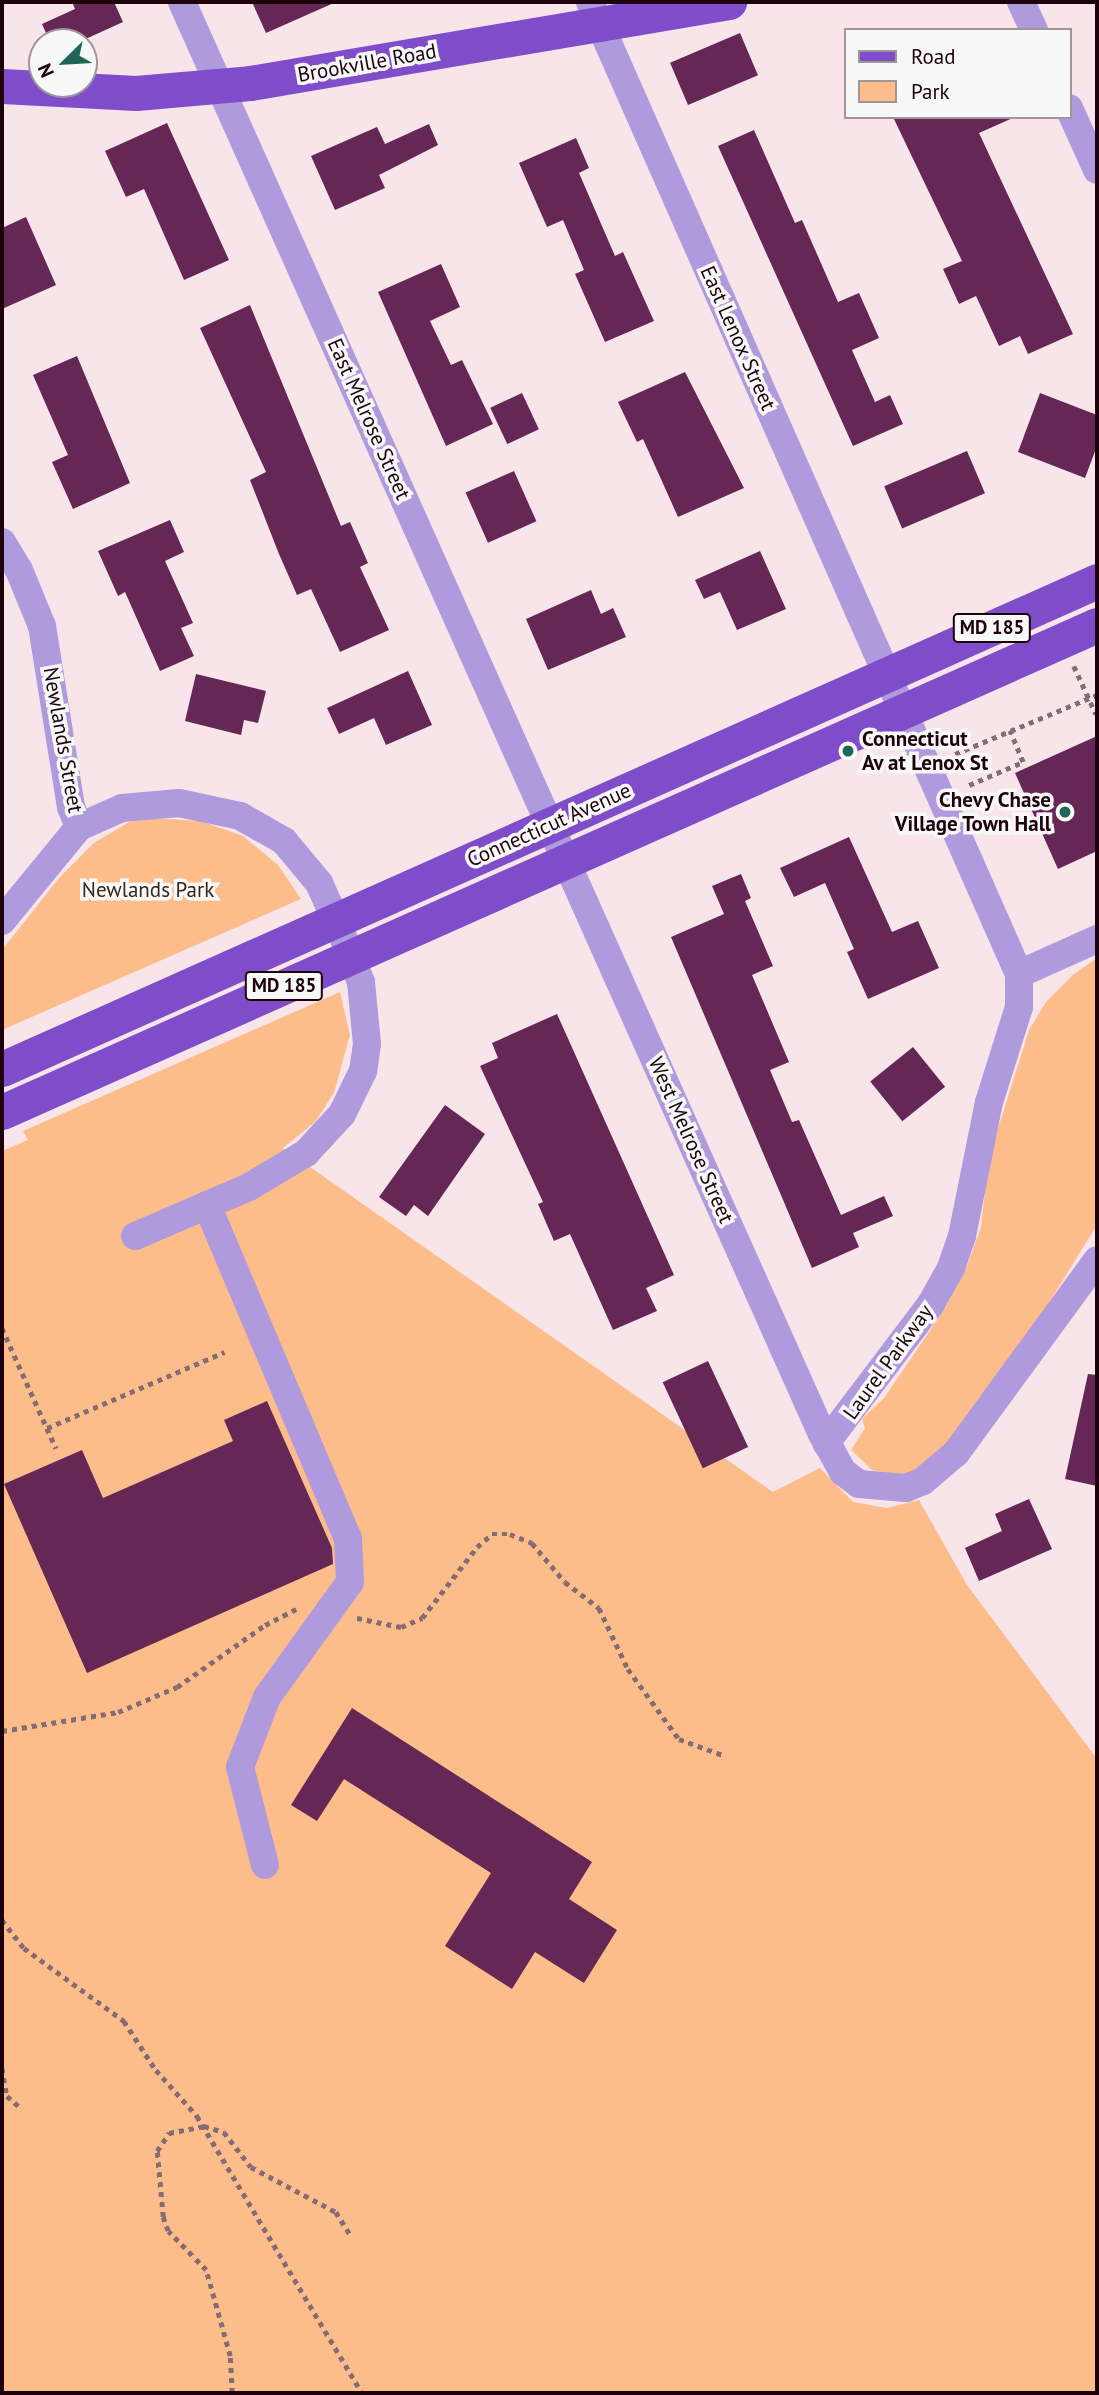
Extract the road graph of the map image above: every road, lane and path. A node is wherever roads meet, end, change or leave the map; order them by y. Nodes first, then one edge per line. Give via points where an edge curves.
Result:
1 (182, 2) edge
2 (729, 2) edge
3 (1021, 2) edge
4 (594, 12) edge
5 (1033, 28) edge
6 (2, 86) edge
7 (220, 86) junction
8 (1071, 112) edge
9 (1097, 170) edge
10 (2, 542) edge
11 (1097, 581) edge
12 (1097, 625) edge
13 (1071, 659) dead end
14 (886, 675) junction
15 (1097, 695) edge
16 (1089, 699) junction
17 (902, 712) junction
18 (1096, 714) edge
19 (1010, 731) junction
20 (955, 754) dead end
21 (969, 785) dead end
22 (79, 827) junction
23 (557, 841) junction
24 (2, 921) edge
25 (343, 936) junction
26 (1097, 939) edge
27 (1018, 974) junction
28 (2, 1069) edge
29 (2, 1112) edge
30 (206, 1205) junction
31 (135, 1236) dead end
32 (1097, 1260) edge
33 (2, 1328) edge
34 (224, 1352) dead end
35 (47, 1428) junction
36 (826, 1443) junction
37 (57, 1448) dead end
38 (331, 1611) junction
39 (2, 1731) edge
40 (723, 1755) dead end
41 (265, 1865) dead end
42 (2, 1920) edge
43 (2, 2068) edge
44 (22, 2109) dead end
45 (204, 2126) junction
46 (351, 2234) dead end
47 (232, 2393) edge
48 (362, 2393) edge

1 - 7 street, East Melrose Street
2 - 4 main road, Brookville Road
3 - 5 street
4 - 7 main road, Brookville Road
4 - 14 street, East Lenox Street
6 - 7 main road, Brookville Road via 95,94
7 - 23 street, East Melrose Street
8 - 9 street
10 - 22 street, Newlands Street via 42,626 71,807
11 - 14 main road, Connecticut Avenue / MD 185
12 - 17 main road, Connecticut Avenue / MD 185
13 - 16 path
14 - 17 street, East Lenox Street
14 - 23 main road, Connecticut Avenue / MD 185
15 - 16 path
16 - 18 path
16 - 19 path
17 - 23 main road, Connecticut Avenue / MD 185
17 - 27 street, East Lenox Street
19 - 20 path
19 - 21 path via 1023,762
22 - 24 street, Newlands Street
22 - 25 street via 102,814 147,803 179,803 240,816 284,841 304,860
23 - 25 main road, Connecticut Avenue / MD 185
23 - 36 street, West Melrose Street
25 - 28 main road, Connecticut Avenue / MD 185
25 - 29 main road, Connecticut Avenue / MD 185
25 - 30 street via 367,1018 363,1071 342,1114 306,1153 249,1187
26 - 27 street
27 - 36 street, Laurel Parkway via 1018,1007 985,1115 962,1236 951,1268 931,1304
30 - 31 street
30 - 38 street via 348,1538 350,1582
32 - 36 street via 957,1453 923,1481 892,1489 859,1484 843,1472
33 - 35 path
34 - 35 path
35 - 37 path
38 - 39 path via 296,1609 265,1625 177,1687 118,1712
38 - 40 path via 401,1627 422,1618 492,1534 510,1534 532,1543 565,1583 599,1608 628,1669 679,1739
38 - 41 street via 267,1697 240,1767
42 - 45 path via 24,1948 124,2021 156,2070
43 - 44 path via 7,2096
45 - 46 path via 224,2132 251,2167 336,2212
45 - 47 path via 169,2133 157,2151 163,2217 168,2231 206,2270 230,2356
45 - 48 path

